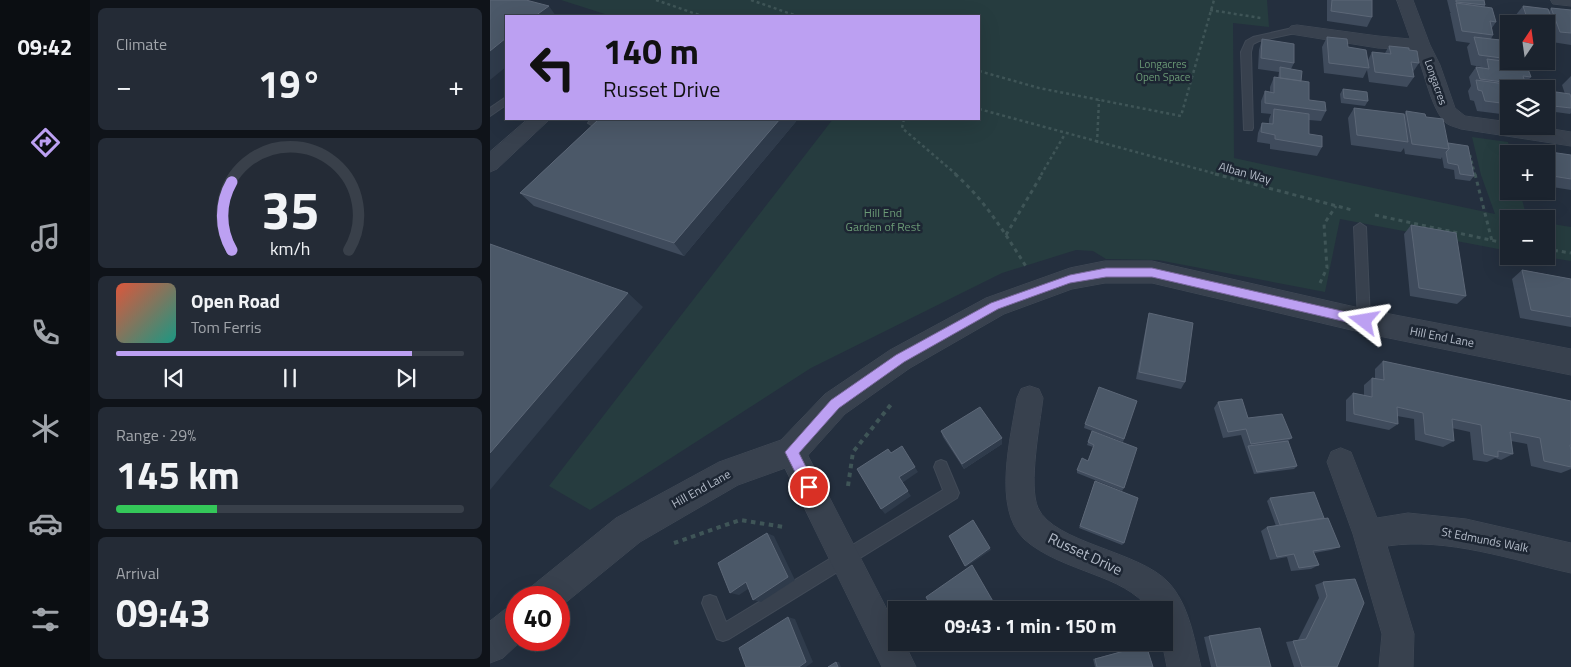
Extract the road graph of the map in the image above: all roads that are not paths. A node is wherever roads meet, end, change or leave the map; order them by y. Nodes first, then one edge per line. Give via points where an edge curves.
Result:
1 (1405, 0) edge
2 (1559, 0) edge
3 (1571, 2) edge
4 (1297, 30) joint
5 (1421, 45) junction
6 (505, 101) edge
7 (490, 113) edge
8 (539, 120) edge
9 (1248, 128) dead end
10 (1571, 139) edge
11 (490, 164) edge
12 (1360, 227) dead end
13 (1364, 321) junction
14 (1571, 362) edge
15 (1030, 398) dead end
16 (791, 452) junction
17 (1341, 462) dead end
18 (941, 467) dead end
19 (1368, 534) junction
20 (846, 558) junction
21 (1571, 558) edge
22 (559, 586) edge
23 (710, 603) dead end
24 (505, 632) edge
25 (490, 645) edge
26 (899, 667) edge
27 (1184, 667) edge
28 (1396, 667) edge

1 - 5 street, Longacres
2 - 3 street
4 - 5 street, Longacres
4 - 9 lane via 1256,38 1249,43 1246,52
5 - 10 street, Longacres via 1446,110 1454,119
6 - 7 lane
8 - 11 street
12 - 13 lane
13 - 14 street, Hill End Lane
13 - 16 street, Hill End Lane via 1152,272 1106,272 1070,279 994,306 900,358 835,404
15 - 27 street, Russet Drive via 1020,483 1025,515 1036,532 1138,578 1157,592 1170,613
16 - 20 street
16 - 22 street, Hill End Lane via 730,472 628,530
17 - 19 street
18 - 20 lane via 952,493
19 - 21 street, St Edmunds Walk via 1408,528 1466,534
19 - 28 street via 1398,634
20 - 23 lane via 723,634
20 - 26 street
24 - 25 street

